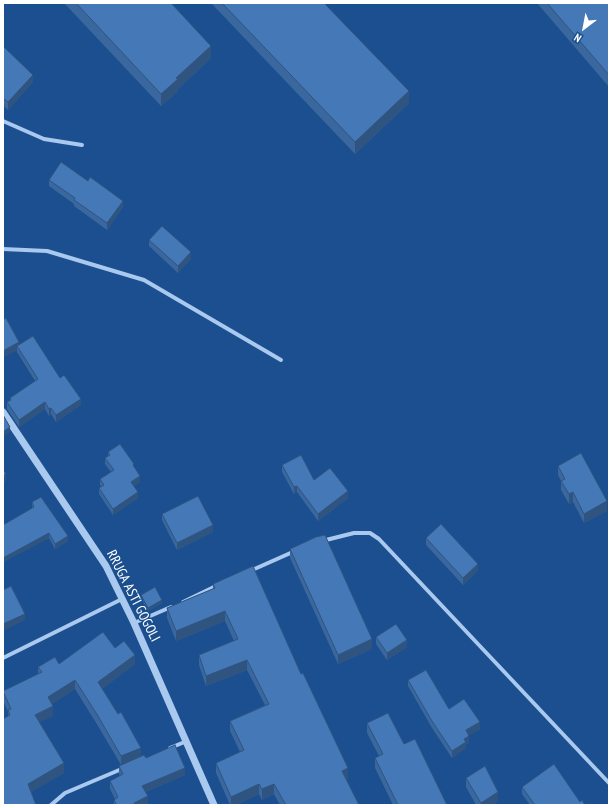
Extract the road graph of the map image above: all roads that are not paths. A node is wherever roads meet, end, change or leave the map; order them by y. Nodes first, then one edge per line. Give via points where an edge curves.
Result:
1 (3, 121) edge
2 (82, 145) dead end
3 (3, 248) edge
4 (281, 360) dead end
5 (3, 412) edge
6 (314, 543) edge
7 (301, 548) edge
8 (243, 574) edge
9 (221, 584) edge
10 (122, 599) junction
11 (134, 623) junction
12 (3, 658) edge
13 (187, 742) junction
14 (165, 751) edge
15 (129, 766) edge
16 (609, 783) edge
17 (51, 805) edge
18 (214, 805) edge

1 - 2 street via 44,139
3 - 4 street via 47,250 144,280
5 - 10 street, RRUGA ASTI GOGOLI via 106,566
6 - 16 street via 354,533 370,533 379,539
7 - 8 street
9 - 11 street
10 - 11 street, RRUGA ASTI GOGOLI
10 - 12 street
11 - 13 street, RRUGA ASTI GOGOLI
13 - 14 street
13 - 18 street, RRUGA ASTI GOGOLI
15 - 17 street via 65,793

